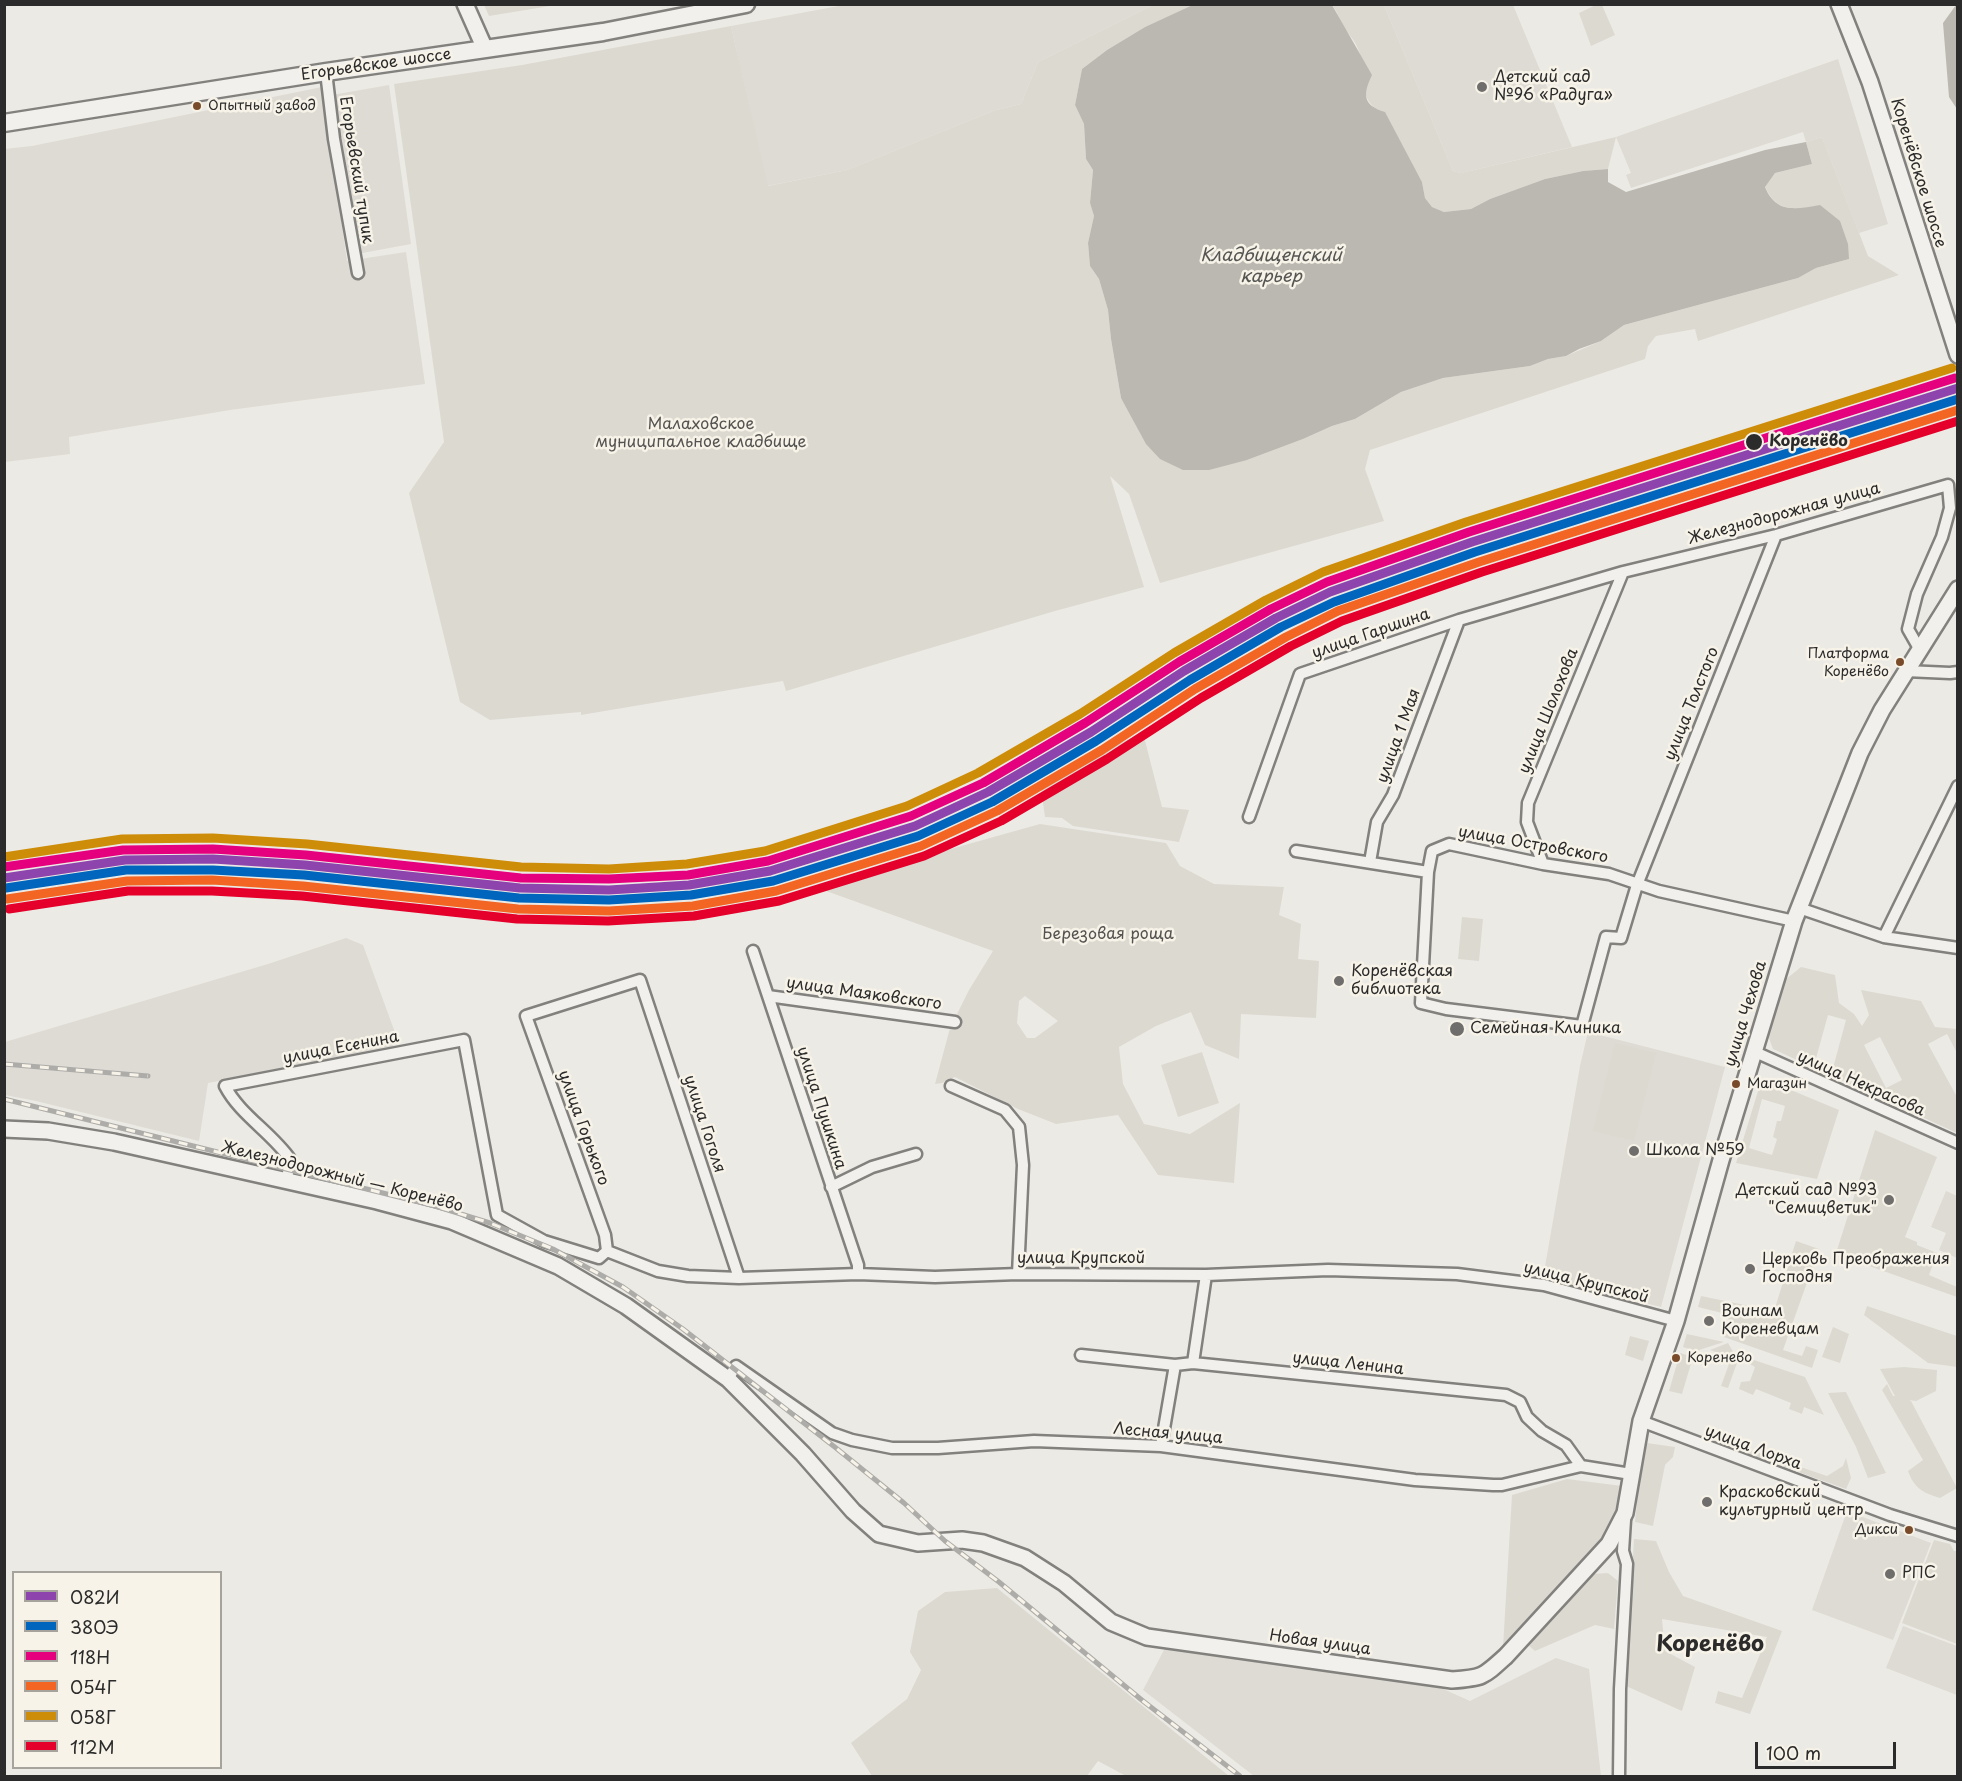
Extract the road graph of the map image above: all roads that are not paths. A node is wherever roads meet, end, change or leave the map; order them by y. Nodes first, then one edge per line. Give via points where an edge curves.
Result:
1 (465, 4) edge
2 (746, 4) edge
3 (1839, 4) edge
4 (485, 49) junction
5 (326, 72) junction
6 (4, 123) edge
7 (358, 273) dead end
8 (1958, 355) edge
9 (1776, 534) junction
10 (1623, 572) junction
11 (1958, 589) edge
12 (1459, 620) junction
13 (1920, 650) junction
14 (1906, 671) junction
15 (1958, 672) edge
16 (1958, 786) edge
17 (1249, 817) dead end
18 (1296, 851) dead end
19 (1370, 862) junction
20 (1543, 864) junction
21 (1428, 872) junction
22 (1637, 885) junction
23 (1797, 915) junction
24 (1884, 937) junction
25 (1958, 948) edge
26 (753, 951) dead end
27 (640, 980) joint
28 (768, 996) junction
29 (955, 1022) dead end
30 (1753, 1051) junction
31 (951, 1086) dead end
32 (4, 1130) edge
33 (1958, 1143) edge
34 (916, 1154) dead end
35 (287, 1180) junction
36 (831, 1187) junction
37 (497, 1215) joint
38 (607, 1251) junction
39 (858, 1274) junction
40 (1018, 1274) junction
41 (1206, 1275) junction
42 (739, 1278) junction
43 (1676, 1321) junction
44 (1081, 1355) dead end
45 (1193, 1363) junction
46 (1175, 1365) junction
47 (728, 1379) junction
48 (1641, 1421) junction
49 (1161, 1446) junction
50 (1581, 1466) junction
51 (1631, 1474) junction
52 (1958, 1536) edge
53 (962, 1540) joint
54 (1616, 1547) junction
55 (1619, 1776) edge

1 - 4 main road
2 - 4 main road, Егорьевское шоссе
3 - 8 main road, Коренёвское шоссе via 1870,82
4 - 5 main road, Егорьевское шоссе
5 - 6 main road, Егорьевское шоссе
5 - 7 street, Егорьевский тупик
9 - 10 street, Железнодорожная улица
9 - 13 street, Железнодорожная улица via 1948,485 1950,508 1942,537 1917,594 1908,629
9 - 22 street, улица Толстого
10 - 12 street, Железнодорожная улица
10 - 20 street, улица Шолохова via 1528,803 1527,822
11 - 13 main road, улица Чехова
12 - 17 street, улица Гаршина via 1300,674
12 - 19 street, улица 1 Мая via 1393,795 1377,822
13 - 14 main road, улица Чехова
14 - 15 street
14 - 23 main road, улица Чехова via 1860,753
16 - 24 street
18 - 19 street
19 - 21 street
20 - 21 street, улица Островского via 1449,844 1432,851
20 - 22 street, улица Островского via 1609,874
21 - 22 street, улица Островского via 1421,1003 1582,1026 1606,937 1621,938
22 - 23 street, улица Островского
23 - 24 street, улица Островского
23 - 30 main road, улица Чехова
24 - 25 street, улица Островского
26 - 28 street, улица Пушкина
27 - 38 street, улица Горького via 526,1016 605,1234
27 - 42 street, улица Гоголя
28 - 29 street, улица Маяковского
28 - 36 street, улица Пушкина
30 - 33 street, улица Некрасова
30 - 43 main road, улица Чехова
31 - 40 street via 1005,1110 1018,1127 1023,1165
32 - 35 main road, Железнодорожный — Коренёво via 48,1131 114,1142
34 - 36 street via 872,1167
35 - 37 street, улица Есенина via 290,1159 279,1143 232,1100 225,1086 464,1040
35 - 47 main road, Железнодорожный — Коренёво via 452,1221 558,1266 626,1306
36 - 39 street, улица Пушкина
37 - 38 street, улица Крупской via 544,1241 599,1258
38 - 42 street, улица Крупской via 658,1271
39 - 40 street, улица Крупской
39 - 42 street, улица Крупской
40 - 41 street, улица Крупской
41 - 43 street, улица Крупской via 1328,1270 1457,1274 1544,1285
41 - 45 street
43 - 48 main road, улица Чехова
44 - 46 street, улица Ленина
45 - 46 street, улица Ленина
45 - 50 street, улица Ленина via 1506,1395 1520,1402 1527,1417 1542,1431 1566,1445
46 - 49 street
47 - 49 street, Лесная улица via 736,1366 832,1433 892,1448 1034,1441
47 - 53 main road, Железнодорожный — Коренёво via 879,1534 918,1543
48 - 51 main road, улица Чехова
48 - 52 street, улица Лорха via 1890,1515
49 - 50 street, Лесная улица via 1415,1480 1493,1485
50 - 51 street, Лесная улица
51 - 54 main road, Новая улица
53 - 54 main road, Новая улица via 1025,1558 1064,1583 1111,1622 1147,1637 1452,1680 1488,1673
54 - 55 street via 1627,1564

